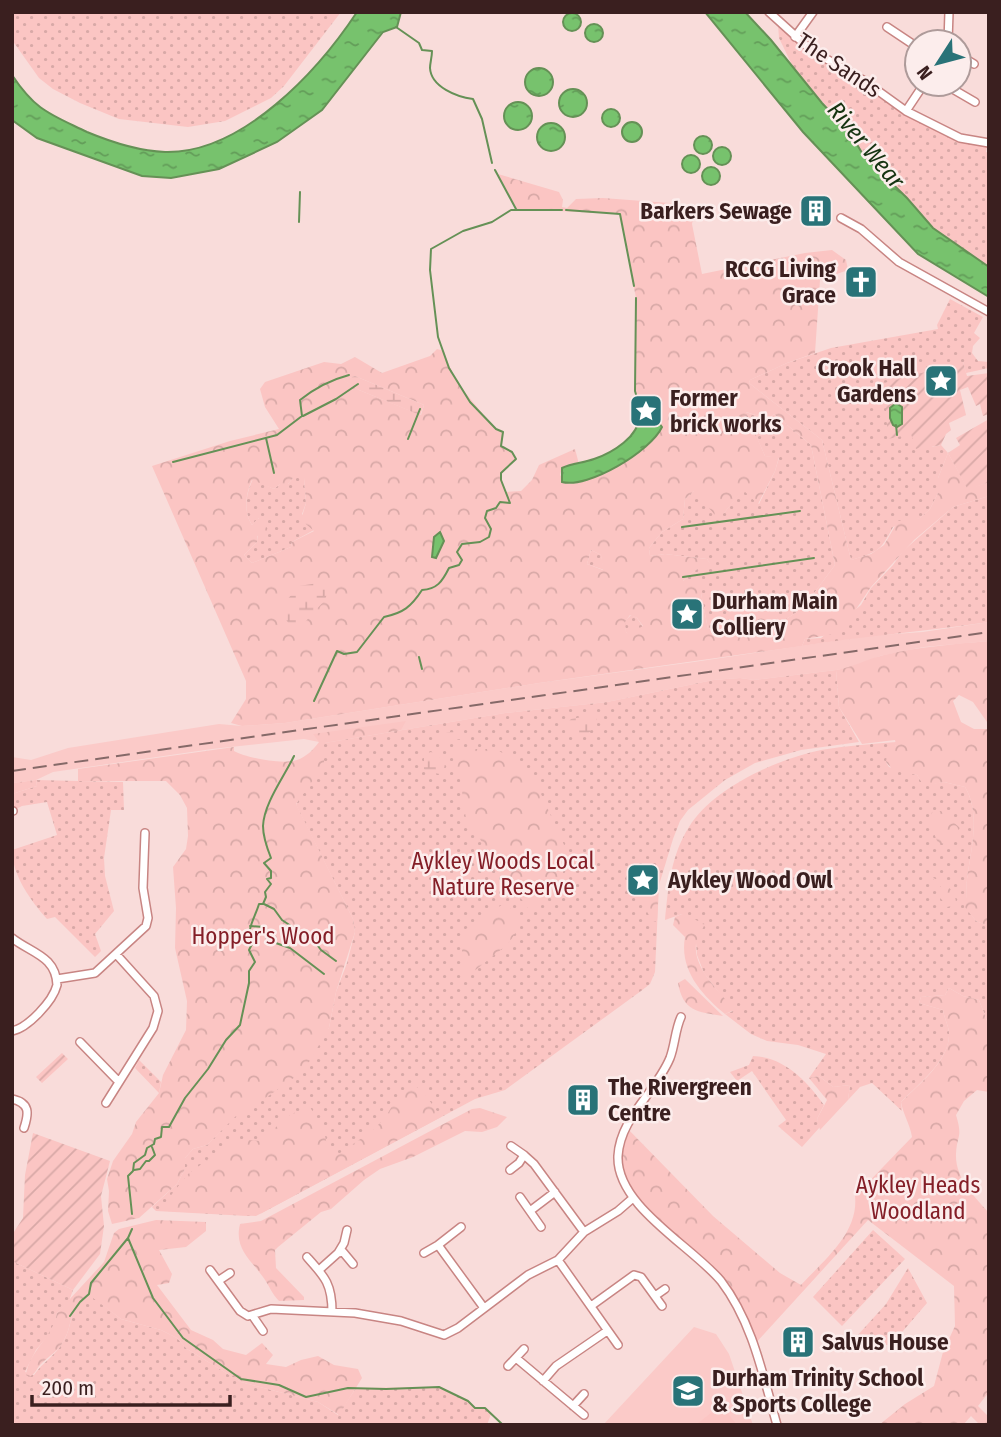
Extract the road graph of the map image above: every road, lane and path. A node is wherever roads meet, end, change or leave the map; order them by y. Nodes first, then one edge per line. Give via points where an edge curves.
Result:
1 (769, 12) edge
2 (813, 12) edge
3 (887, 27) dead end
4 (795, 37) junction
5 (903, 38) edge
6 (915, 98) edge
7 (968, 98) edge
8 (975, 102) dead end
9 (906, 111) junction
10 (989, 143) edge
11 (841, 218) dead end
12 (989, 312) edge
13 (145, 833) dead end
14 (12, 938) edge
15 (116, 954) junction
16 (57, 979) junction
17 (681, 1017) dead end
18 (12, 1031) edge
19 (80, 1042) dead end
20 (119, 1082) junction
21 (12, 1099) edge
22 (106, 1103) dead end
23 (24, 1128) dead end
24 (511, 1146) dead end
25 (524, 1155) junction
26 (510, 1170) dead end
27 (555, 1192) junction
28 (520, 1197) dead end
29 (633, 1198) junction
30 (530, 1211) junction
31 (461, 1227) dead end
32 (541, 1227) dead end
33 (347, 1230) dead end
34 (584, 1232) junction
35 (438, 1245) junction
36 (338, 1253) junction
37 (424, 1253) dead end
38 (307, 1257) dead end
39 (558, 1260) junction
40 (353, 1264) dead end
41 (211, 1270) dead end
42 (319, 1270) junction
43 (230, 1273) dead end
44 (218, 1281) junction
45 (665, 1289) dead end
46 (654, 1296) junction
47 (591, 1306) junction
48 (662, 1306) dead end
49 (484, 1308) junction
50 (332, 1312) junction
51 (252, 1315) junction
52 (263, 1331) dead end
53 (607, 1331) junction
54 (618, 1345) dead end
55 (524, 1349) dead end
56 (516, 1358) junction
57 (508, 1366) dead end
58 (543, 1381) junction
59 (584, 1394) dead end
60 (573, 1406) junction
61 (584, 1415) dead end
62 (777, 1425) edge

1 - 4 street, The Sands
2 - 4 street
3 - 5 street
4 - 9 street, The Sands
6 - 9 street
7 - 8 street
9 - 10 street, The Sands via 960,138
11 - 12 street via 899,262
13 - 15 street via 143,888 148,918 146,926
14 - 16 street via 46,958
15 - 16 street via 95,973
15 - 20 street via 154,996 158,1011 153,1028
16 - 18 street via 46,1005 22,1028
17 - 29 street via 665,1069 621,1140 621,1174
19 - 20 street
20 - 22 street
21 - 23 street via 22,1101 29,1114
24 - 25 street
25 - 26 street
25 - 27 street
27 - 30 street
27 - 34 street
28 - 30 street
29 - 34 street
29 - 62 street via 720,1281 743,1316
30 - 32 street
31 - 35 street
33 - 36 street
34 - 39 street
35 - 37 street
35 - 49 street
36 - 40 street via 343,1252
36 - 42 street
38 - 42 street
39 - 47 street
39 - 49 street via 528,1275
41 - 44 street
42 - 50 street via 328,1280
43 - 44 street
44 - 51 street via 240,1311
45 - 46 street
46 - 47 street via 641,1277 634,1275
46 - 48 street
47 - 53 street
49 - 50 street via 444,1335 401,1321
50 - 51 street via 271,1309
51 - 52 street
53 - 54 street
53 - 58 street
55 - 56 street
56 - 57 street
56 - 58 street
58 - 60 street
59 - 60 street
60 - 61 street

